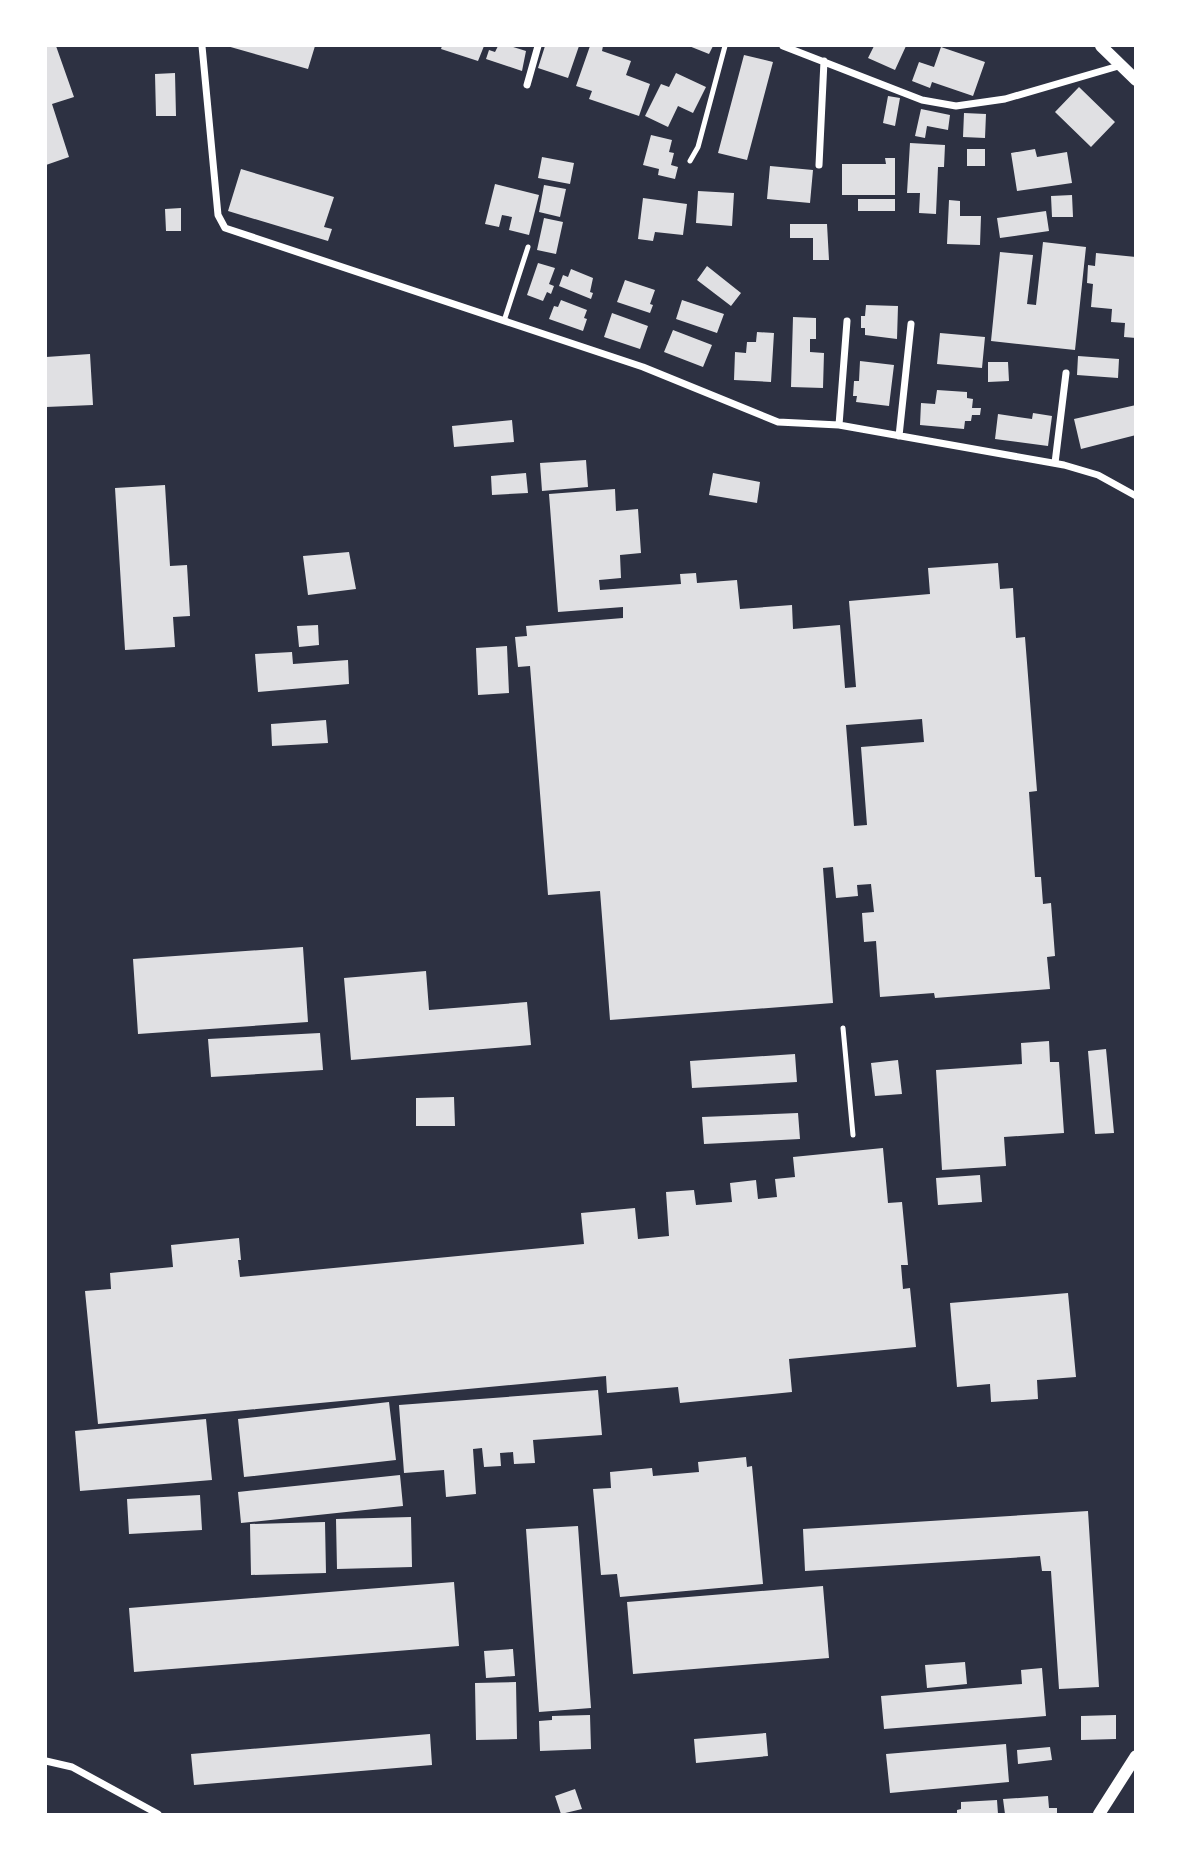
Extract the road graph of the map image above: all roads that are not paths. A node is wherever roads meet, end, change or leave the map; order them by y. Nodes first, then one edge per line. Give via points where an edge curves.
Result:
1 (202, 46) edge
2 (538, 46) edge
3 (725, 46) edge
4 (783, 46) edge
5 (1101, 46) edge
6 (824, 61) junction
7 (1122, 65) junction
8 (1136, 80) edge
9 (527, 85) dead end
10 (690, 161) dead end
11 (819, 165) dead end
12 (528, 247) dead end
13 (504, 321) junction
14 (847, 321) dead end
15 (911, 324) dead end
16 (1066, 373) dead end
17 (839, 425) junction
18 (899, 436) junction
19 (1055, 463) junction
20 (1136, 496) edge
21 (843, 1028) dead end
22 (853, 1135) dead end
23 (1136, 1756) edge
24 (46, 1761) edge
25 (158, 1815) edge
26 (1099, 1815) edge

1 - 13 street via 218,215 225,228
2 - 9 street
3 - 10 lane via 698,147
4 - 6 street
5 - 7 street
6 - 7 street via 922,100 956,106 1005,99
6 - 11 street
7 - 8 street
12 - 13 lane
13 - 17 street via 643,367 778,422
14 - 17 street
15 - 18 street
16 - 19 street
17 - 18 street
18 - 19 street
19 - 20 street via 1098,475
21 - 22 lane
23 - 26 street
24 - 25 street via 72,1767

